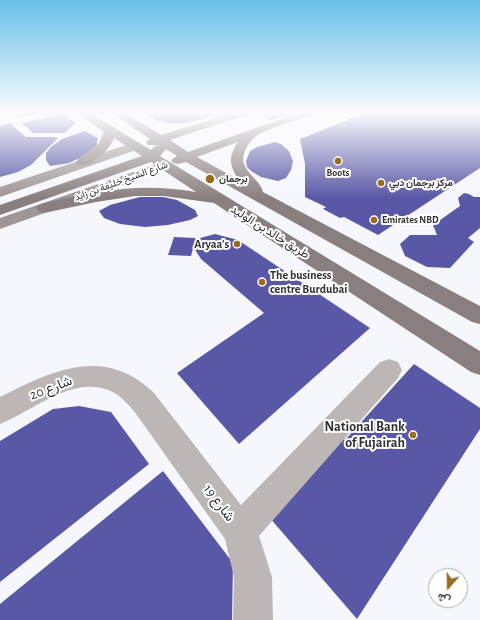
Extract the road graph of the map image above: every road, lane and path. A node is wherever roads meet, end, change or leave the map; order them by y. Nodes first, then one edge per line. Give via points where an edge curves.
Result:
1 (106, 141) edge
2 (127, 141) edge
3 (154, 141) edge
4 (161, 141) edge
5 (164, 141) edge
6 (232, 141) edge
7 (246, 141) edge
8 (135, 146) junction
9 (188, 156) junction
10 (158, 161) junction
11 (84, 162) junction
12 (0, 192) edge
13 (262, 198) junction
14 (220, 200) junction
15 (44, 208) junction
16 (0, 210) edge
17 (0, 224) edge
18 (480, 316) edge
19 (480, 364) edge
20 (389, 370) dead end
21 (144, 402) joint
22 (0, 410) edge
23 (240, 531) junction
24 (253, 620) edge

1 - 11 main road
2 - 8 main road, طريق خالد بن الوليد
3 - 8 main road
4 - 10 main road
5 - 9 main road, طريق خالد بن الوليد
6 - 9 main road, شارع الشيخ خليفة بن زايد
7 - 13 main road via 239,148 237,160 243,176
8 - 10 main road, طريق خالد بن الوليد
8 - 11 main road
9 - 10 main road, شارع الشيخ خليفة بن زايد
9 - 13 main road, طريق خالد بن الوليد
10 - 14 main road, طريق خالد بن الوليد
10 - 15 main road, شارع الشيخ خليفة بن زايد
10 - 16 main road
11 - 12 main road
13 - 18 main road, طريق خالد بن الوليد
14 - 15 main road via 162,192 130,192
14 - 19 main road, طريق خالد بن الوليد
15 - 17 main road, شارع الشيخ خليفة بن زايد
20 - 23 street
21 - 22 street, شارع 20 via 131,389 114,380 94,376 73,378 50,386
21 - 23 street, شارع 19
23 - 24 street, شارع 19 via 253,578

